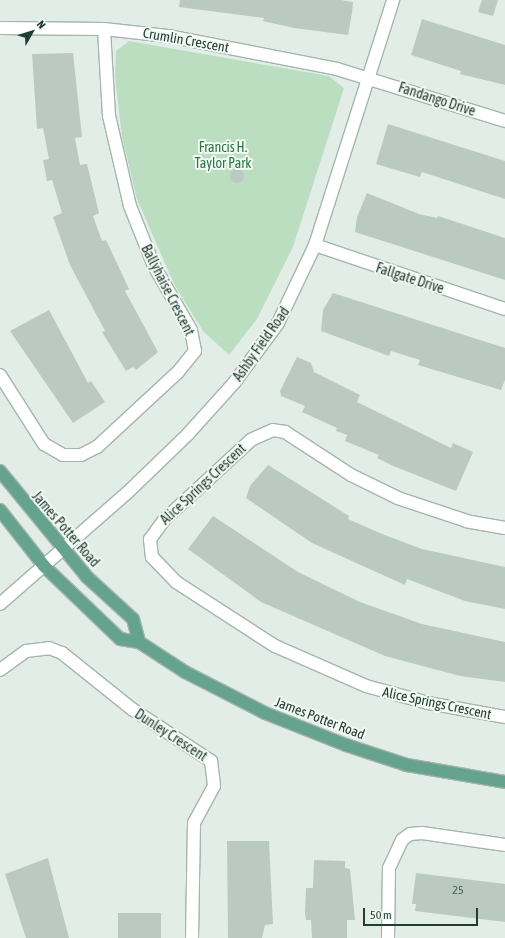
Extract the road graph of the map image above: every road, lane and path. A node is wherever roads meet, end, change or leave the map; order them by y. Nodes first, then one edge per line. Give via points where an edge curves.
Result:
1 (393, 0) edge
2 (0, 28) edge
3 (104, 29) junction
4 (368, 78) junction
5 (505, 121) edge
6 (315, 246) junction
7 (505, 309) edge
8 (0, 375) edge
9 (0, 471) edge
10 (0, 510) edge
11 (505, 528) edge
12 (63, 549) junction
13 (44, 566) junction
14 (0, 604) edge
15 (139, 642) junction
16 (0, 670) edge
17 (505, 717) edge
18 (505, 782) edge
19 (505, 846) edge
20 (192, 938) edge
21 (388, 938) edge

1 - 4 street, Ashby Field Road
2 - 3 street, Crumlin Crescent
3 - 4 street, Crumlin Crescent via 168,36
3 - 8 street, Ballyhaise Crescent via 109,116 130,206 154,266 191,330 194,351 150,398 97,447 81,455 64,455 44,444
4 - 5 street, Fandango Drive
4 - 6 street, Ashby Field Road
6 - 7 street, Fallgate Drive
6 - 12 street, Ashby Field Road via 278,323 234,383 160,462
9 - 12 main road, James Potter Road
10 - 13 main road, James Potter Road
11 - 17 street, Alice Springs Crescent via 467,521 398,498 351,475 285,432 273,430 251,440 164,520 150,539 152,557 170,578 218,612 275,646 366,686 428,703
12 - 13 street, Ashby Field Road
12 - 15 main road, James Potter Road via 133,619
13 - 14 street, Ashby Field Road
13 - 15 main road, James Potter Road via 120,639
15 - 18 main road, James Potter Road via 186,672 246,704 346,745 407,765
16 - 20 street, Dunley Crescent via 26,651 49,648 62,653 132,709 211,761 214,786 194,823
19 - 21 street via 422,833 410,834 402,840 389,868

